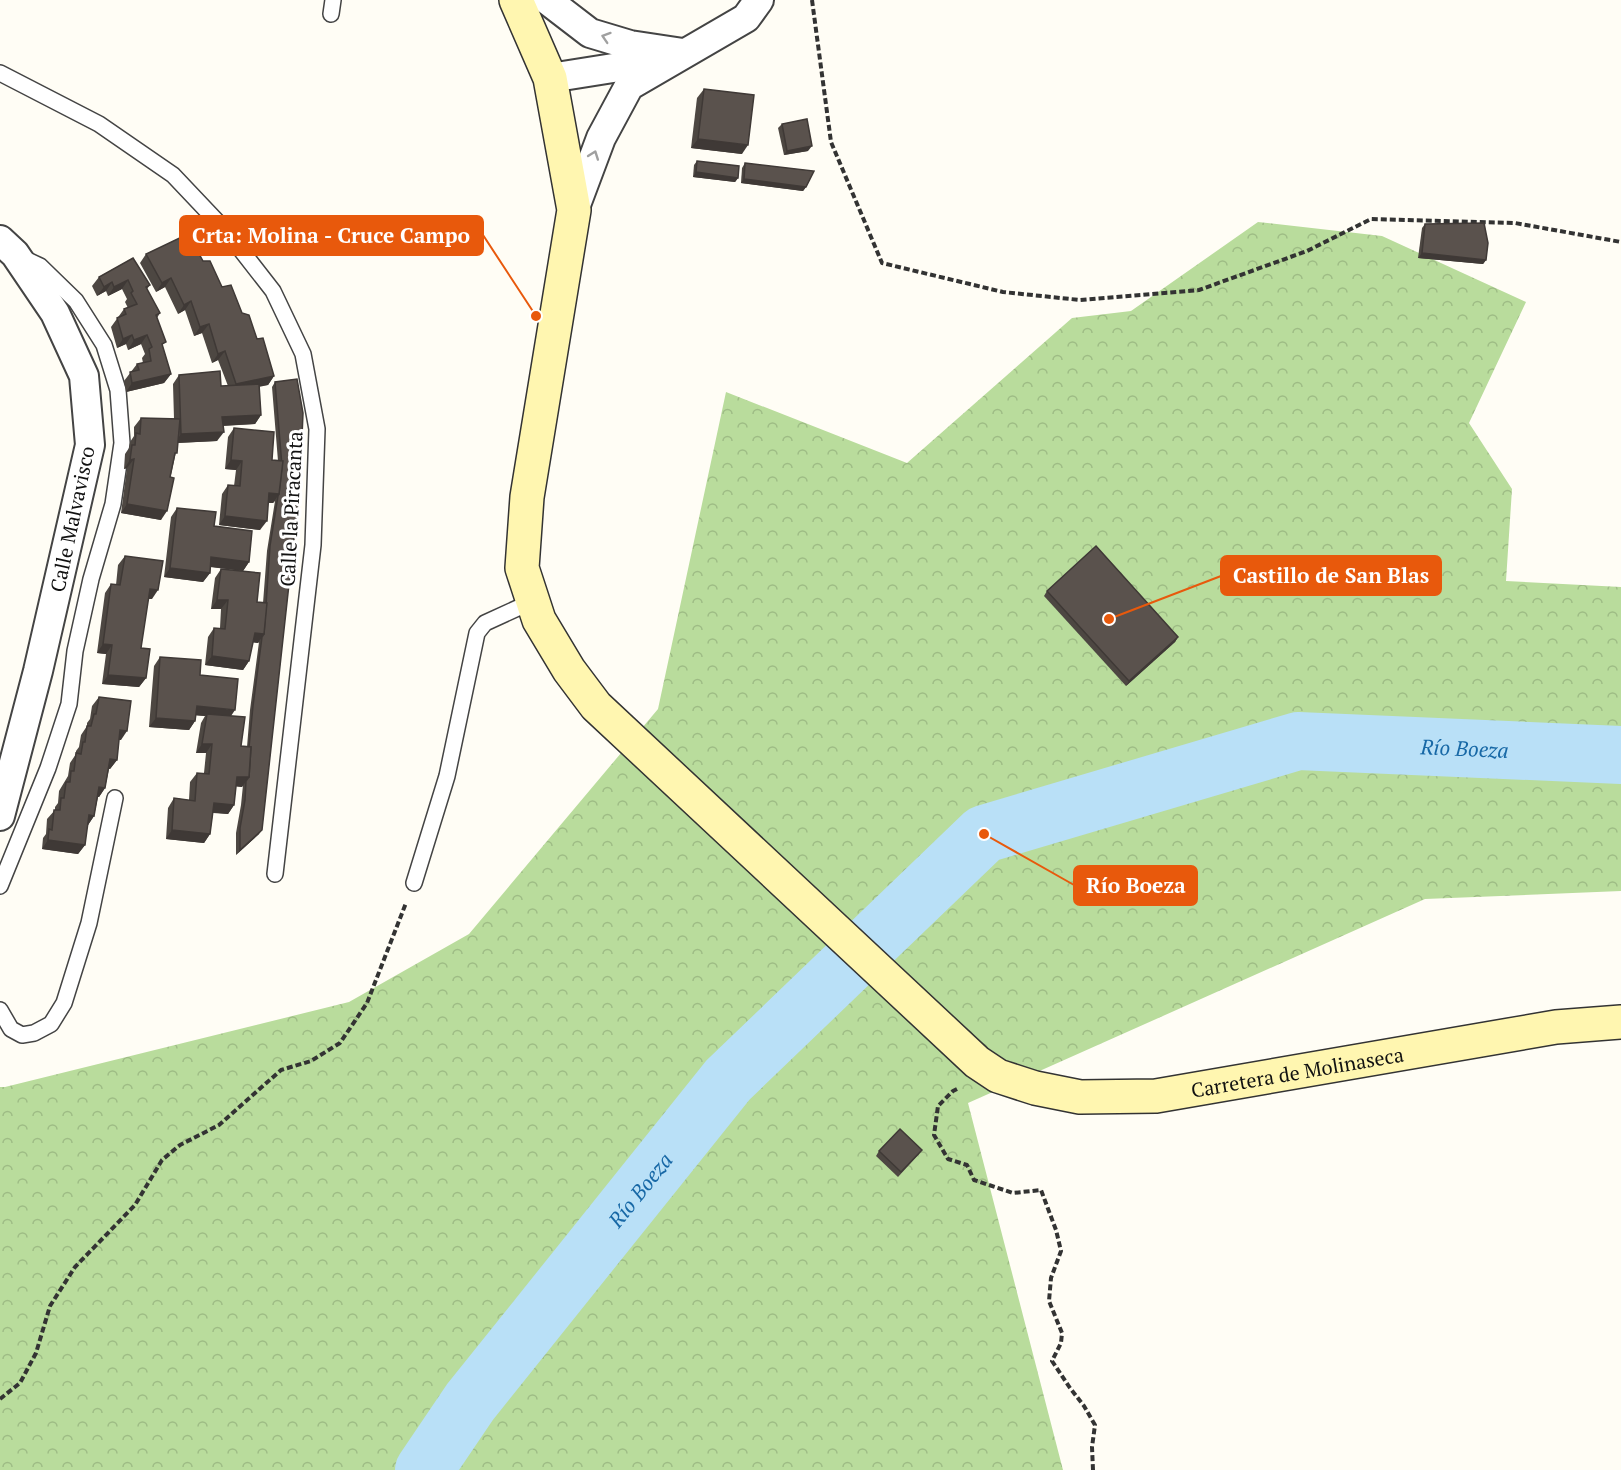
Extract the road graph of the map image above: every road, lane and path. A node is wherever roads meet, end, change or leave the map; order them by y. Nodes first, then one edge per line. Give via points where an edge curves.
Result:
1 (516, 0) edge
2 (547, 0) edge
3 (759, 0) edge
4 (812, 0) edge
5 (683, 53) junction
6 (0, 73) edge
7 (550, 78) junction
8 (574, 210) junction
9 (1621, 242) edge
10 (7, 247) edge
11 (533, 601) junction
12 (115, 798) dead end
13 (0, 816) edge
14 (275, 874) dead end
15 (414, 883) joint
16 (0, 886) edge
17 (0, 1010) edge
18 (1621, 1023) edge
19 (988, 1069) junction
20 (0, 1400) edge
21 (1093, 1470) edge

1 - 7 main road
5 -> 2 street via 630,45 590,33
3 - 5 street via 747,18
4 - 9 path via 831,142 882,264 1003,292 1080,300 1199,290 1307,251 1371,219 1515,223
5 - 7 street
8 -> 5 street via 601,138 629,86
6 - 14 lane, Calle la Piracanta via 99,124 173,175 273,291 303,354 317,429 313,545
7 - 8 main road
8 - 11 main road via 527,497 522,567
10 - 13 street, Calle Malvavisco via 56,313 84,376 90,445
10 - 16 lane via 40,266 76,301 104,345 118,390 122,442 113,504 75,651 69,704 48,768
11 - 15 lane via 485,623 477,633 447,776
11 - 19 main road via 539,620 568,670 596,706
12 - 17 lane via 89,923 64,1003 51,1024 34,1034 22,1035 11,1029
15 - 20 path via 367,1003 340,1043 311,1060 281,1070 219,1125 180,1145 162,1160 135,1205 75,1267 50,1306 36,1353 20,1383
18 - 19 main road, Carretera de Molinaseca via 1556,1027 1156,1096 1080,1097 1035,1088
19 - 21 path via 953,1091 938,1106 934,1135 948,1159 967,1165 974,1180 1013,1193 1041,1190 1061,1251 1051,1278 1049,1301 1062,1333 1052,1361 1095,1425

